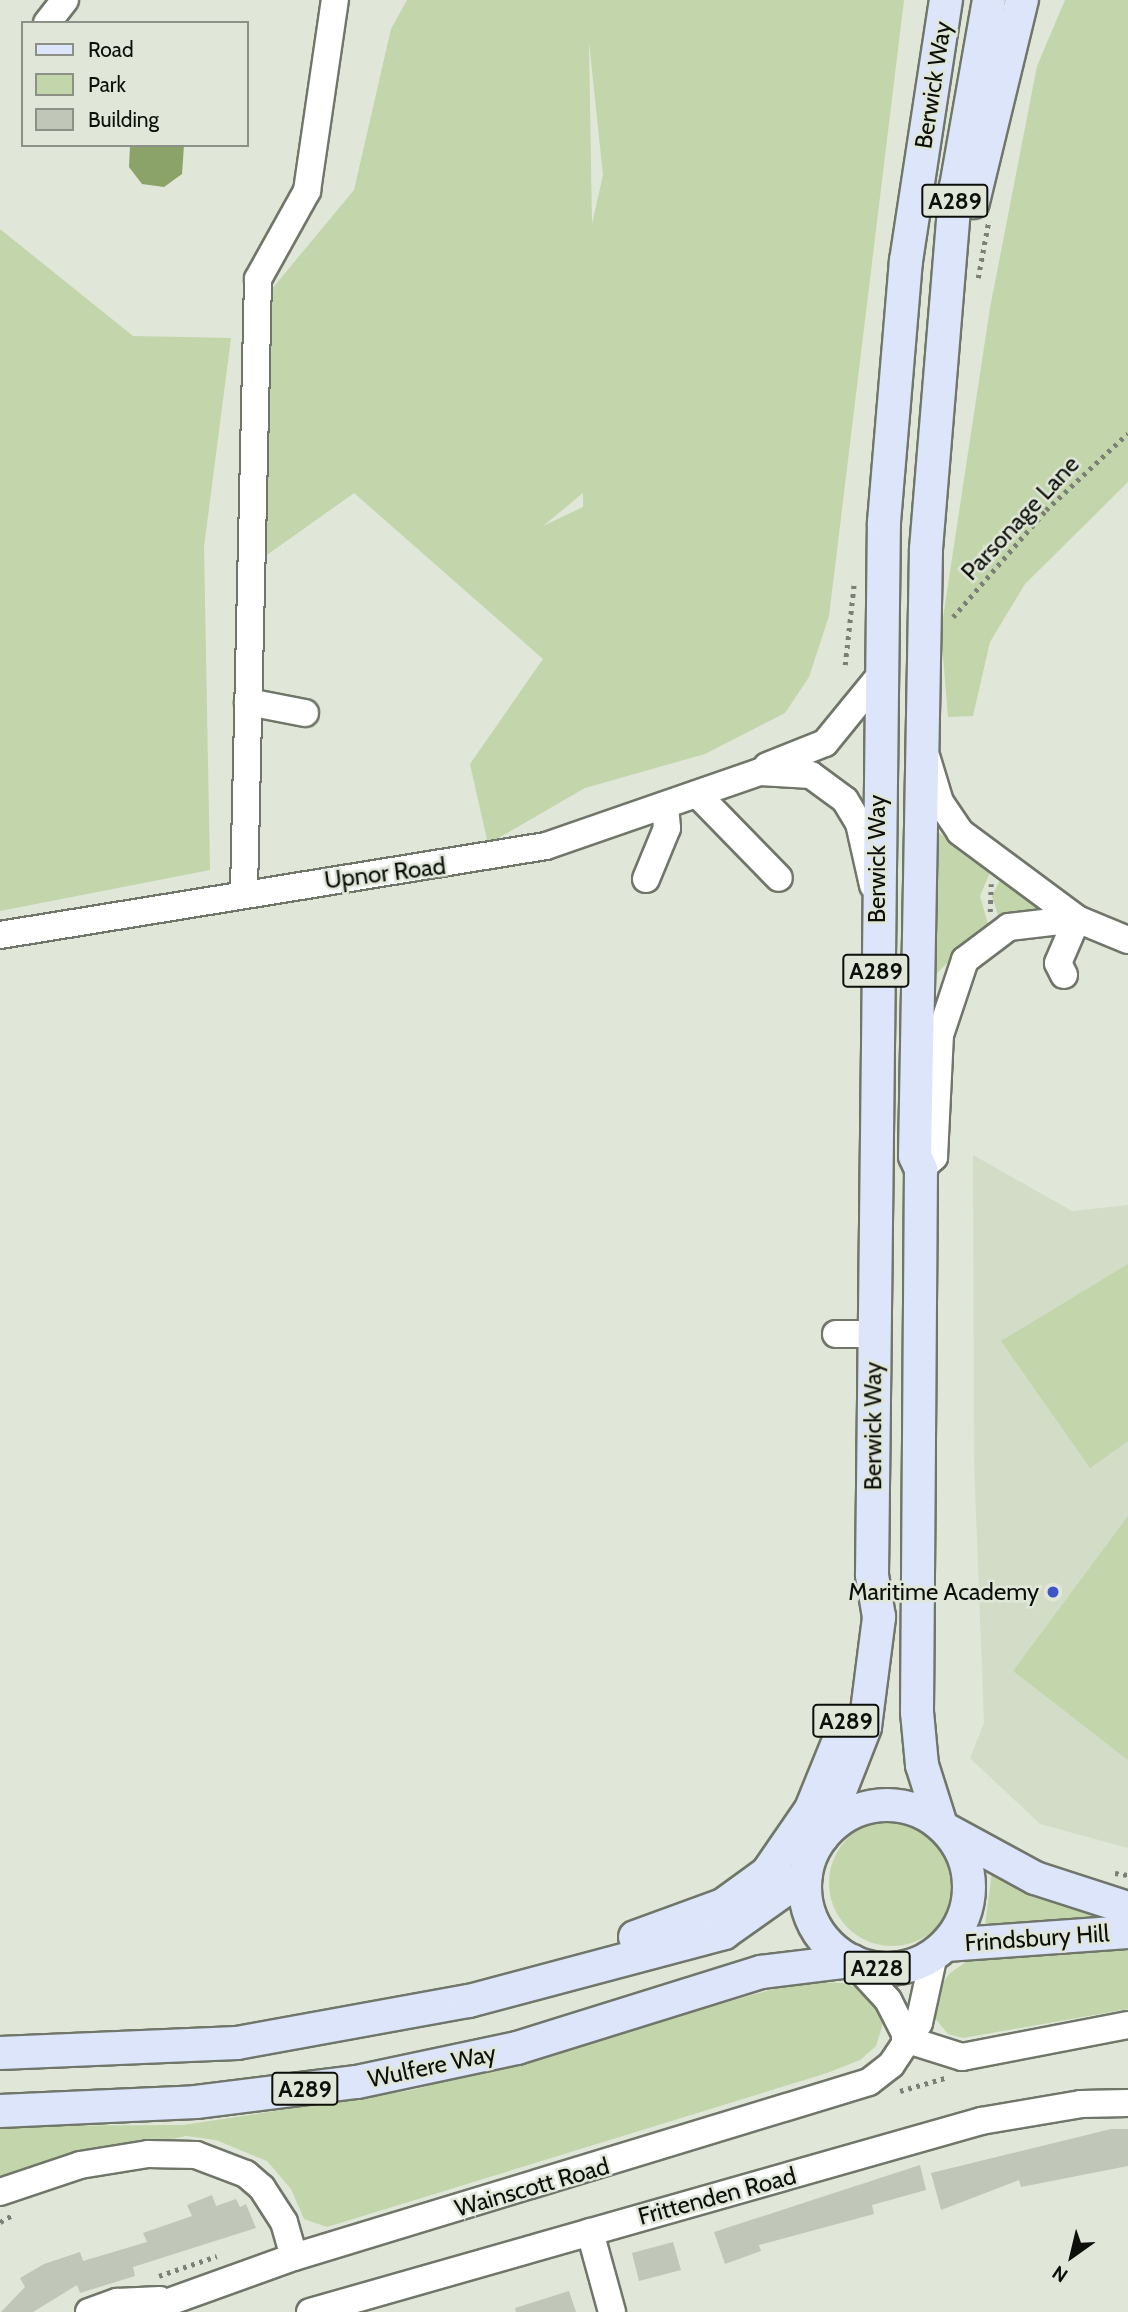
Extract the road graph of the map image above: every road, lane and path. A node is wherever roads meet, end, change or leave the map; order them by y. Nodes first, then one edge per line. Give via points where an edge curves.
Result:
1 (65, 0) edge
2 (335, 0) edge
3 (946, 0) edge
4 (989, 0) edge
5 (1023, 0) edge
6 (49, 21) edge
7 (990, 211) dead end
8 (975, 292) dead end
9 (939, 355) junction
10 (1128, 433) edge
11 (950, 621) dead end
12 (878, 678) junction
13 (248, 702) junction
14 (305, 713) dead end
15 (922, 743) junction
16 (760, 772) junction
17 (697, 794) junction
18 (665, 807) junction
19 (997, 875) dead end
20 (779, 878) dead end
21 (646, 879) dead end
22 (244, 891) junction
23 (877, 903) junction
24 (993, 919) dead end
25 (1077, 919) junction
26 (0, 935) edge
27 (1128, 940) edge
28 (1064, 975) dead end
29 (921, 1169) junction
30 (836, 1334) dead end
31 (873, 1334) junction
32 (872, 1575) junction
33 (943, 1827) junction
34 (822, 1837) junction
35 (1102, 1871) dead end
36 (806, 1875) junction
37 (1128, 1875) edge
38 (1128, 1908) edge
39 (1128, 1932) edge
40 (940, 1949) junction
41 (852, 1961) junction
42 (469, 2001) junction
43 (1128, 2025) edge
44 (906, 2037) junction
45 (0, 2053) edge
46 (1128, 2103) edge
47 (0, 2111) edge
48 (0, 2192) edge
49 (18, 2213) dead end
50 (0, 2222) edge
51 (590, 2232) junction
52 (221, 2255) dead end
53 (294, 2257) junction
54 (150, 2297) edge
55 (89, 2312) edge
56 (310, 2312) edge
57 (612, 2312) edge

1 - 6 street
2 - 13 street via 307,191 258,279
3 - 12 main road, Berwick Way / A289 via 901,314
4 - 9 main road, Berwick Way / A289 via 962,146
5 - 9 main road, A289
7 - 8 path
9 - 15 main road, Berwick Way / A289
10 - 11 path, Parsonage Lane via 1046,510
12 - 16 street, Upnor Road via 825,743
12 - 23 main road, Berwick Way / A289
13 - 14 street
13 - 22 street
15 - 25 street via 940,802 960,832
15 - 29 main road, Berwick Way / A289 via 915,1156
16 - 17 street, Upnor Road
16 - 23 street via 811,775 845,800 859,823
17 - 18 street, Upnor Road
17 - 20 street
18 - 21 street via 667,828
18 - 22 street, Upnor Road via 547,846 458,864
19 - 24 path via 986,896
22 - 26 street, Upnor Road
23 - 31 main road, Berwick Way / A289
25 - 27 street
25 - 28 street via 1058,963
25 - 29 street via 1009,927 965,960 940,1035 934,1157
29 - 33 main road, Berwick Way / A289 via 918,1712 922,1765
30 - 31 street
31 - 32 main road, Berwick Way / A289
32 - 34 main road, Berwick Way / A289 via 879,1617 865,1727
32 - 42 main road, A289 via 846,1722 811,1809 766,1873 739,1897 704,1914
33 - 34 main road via 916,1811 878,1806 852,1814
33 - 38 main road, Frindsbury Hill via 1035,1878
33 - 40 main road, A228 via 962,1854 969,1883 965,1913
34 - 36 main road
35 - 37 path
36 - 41 main road, A228 via 818,1930
36 - 42 main road, A289 via 724,1933
39 - 40 main road, Frindsbury Hill / A228
40 - 41 main road, A228 via 890,1969
40 - 44 street, Wainscott Road via 919,2023
41 - 44 street via 888,2000
41 - 47 main road, Wulfere Way / A289 via 761,1972 517,2048 357,2082 196,2102
42 - 45 main road, A289 via 237,2043
43 - 44 street via 958,2057
44 - 53 street, Wainscott Road via 882,2074 852,2088
46 - 51 street, Frittenden Road via 1081,2104 981,2121
48 - 53 street via 80,2165 148,2154 195,2155 246,2174 261,2188 284,2222
49 - 50 path
51 - 56 street, Frittenden Road
51 - 57 street
52 - 54 path
53 - 54 street, Wainscott Road
54 - 55 street, Wainscott Road

